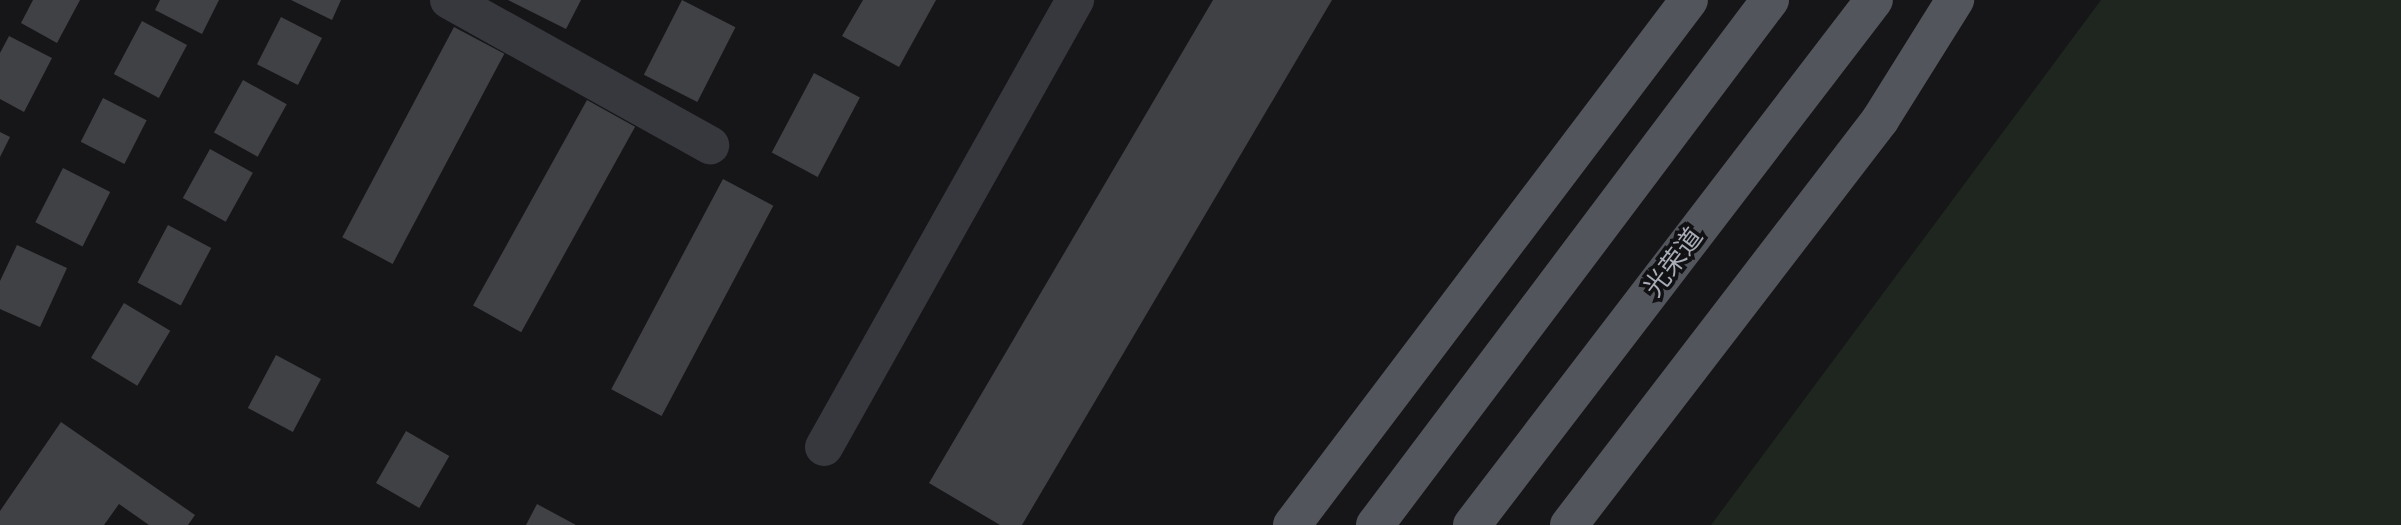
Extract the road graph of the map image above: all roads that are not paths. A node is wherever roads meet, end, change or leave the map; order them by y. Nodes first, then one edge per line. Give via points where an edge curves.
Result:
1 (449, 0) edge
2 (1075, 0) edge
3 (1689, 0) edge
4 (1770, 0) edge
5 (1874, 0) edge
6 (1955, 0) edge
7 (710, 145) dead end
8 (824, 447) dead end
9 (1292, 525) edge
10 (1374, 525) edge
11 (1472, 525) edge
12 (1569, 525) edge

1 - 7 lane
2 - 8 lane
3 - 9 main road
4 - 10 main road
5 - 11 main road, 光荣道
6 - 12 main road via 1880,120

